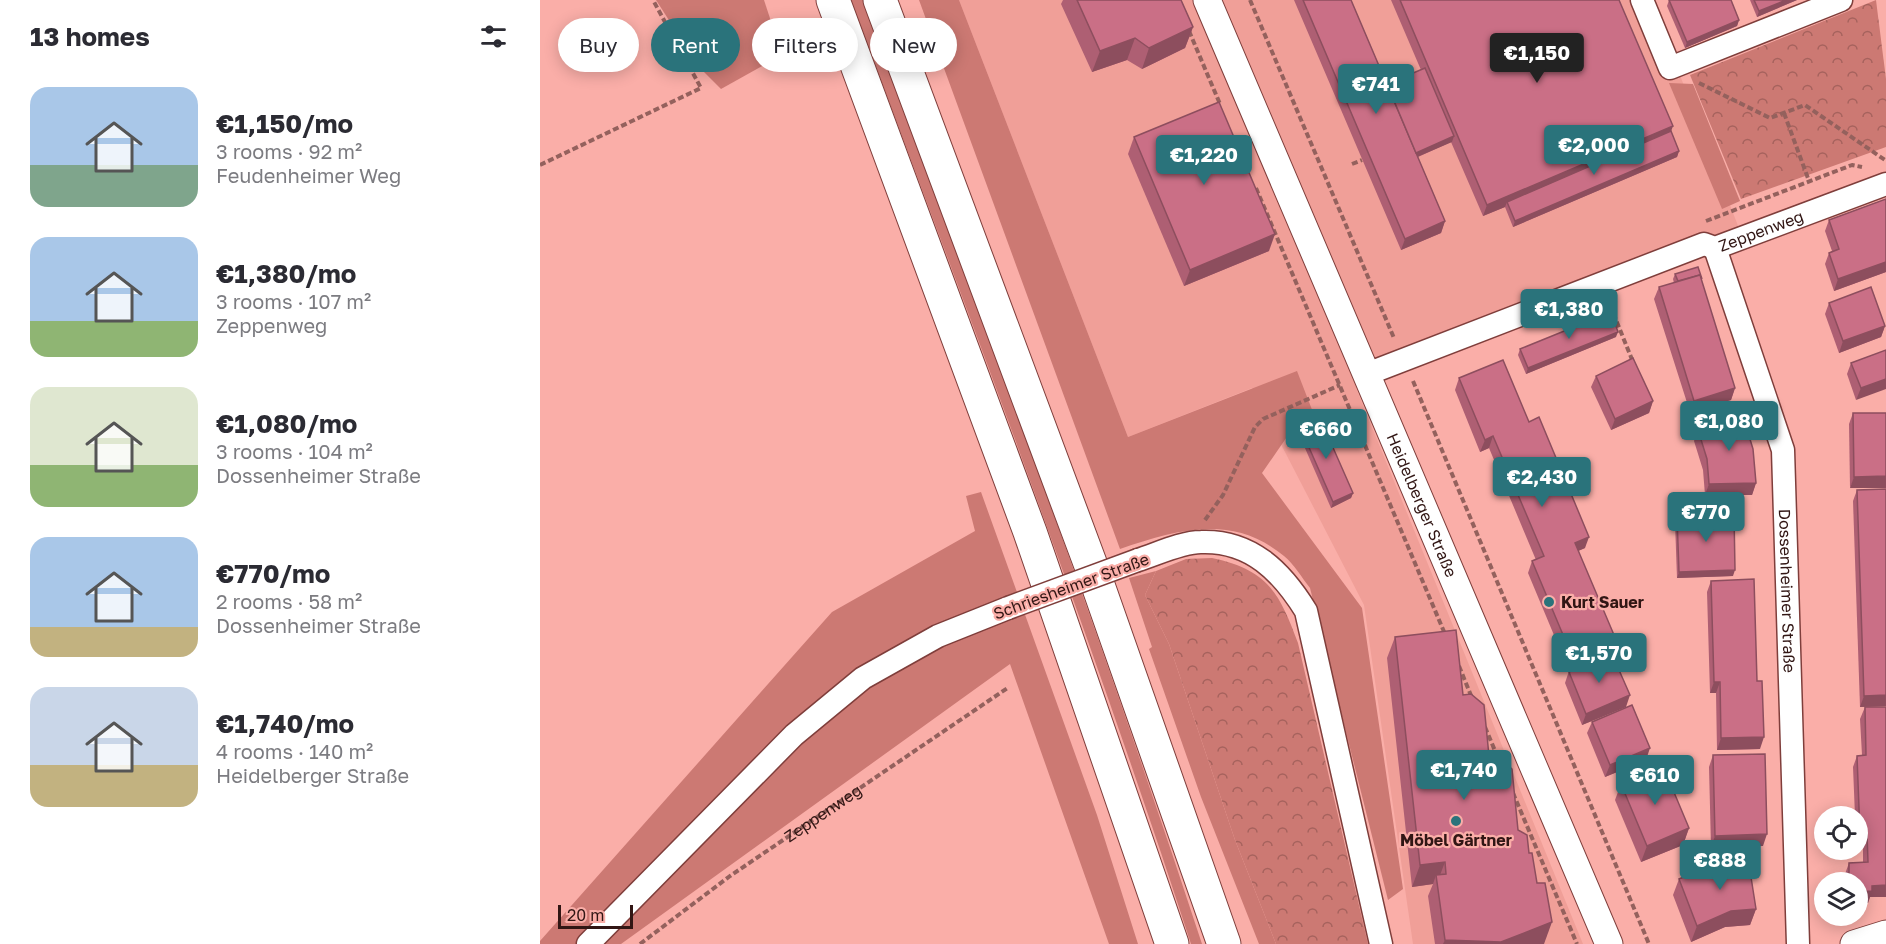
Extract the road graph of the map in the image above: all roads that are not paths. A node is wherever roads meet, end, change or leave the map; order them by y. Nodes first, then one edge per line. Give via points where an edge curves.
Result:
1 (833, 0) edge
2 (880, 0) edge
3 (1207, 0) edge
4 (1642, 0) edge
5 (1841, 0) edge
6 (1886, 184) edge
7 (1715, 248) junction
8 (1367, 374) junction
9 (1886, 934) edge
10 (588, 944) edge
11 (1172, 944) edge
12 (1224, 944) edge
13 (1381, 944) edge
14 (1609, 944) edge
15 (1798, 944) edge
16 (1854, 944) edge

1 - 11 highway via 1030,532
2 - 12 highway via 1094,571
3 - 8 street, Heidelberger Straße
4 - 5 street via 1670,68
6 - 7 street, Zeppenweg
7 - 8 street, Zeppenweg via 1704,244
7 - 15 street, Dossenheimer Straße via 1784,450
8 - 14 street, Heidelberger Straße
9 - 16 street
10 - 13 street, Schriesheimer Straße, bridge via 794,735 863,678 938,636 1138,560 1200,541 1231,546 1260,558 1287,580 1306,611

